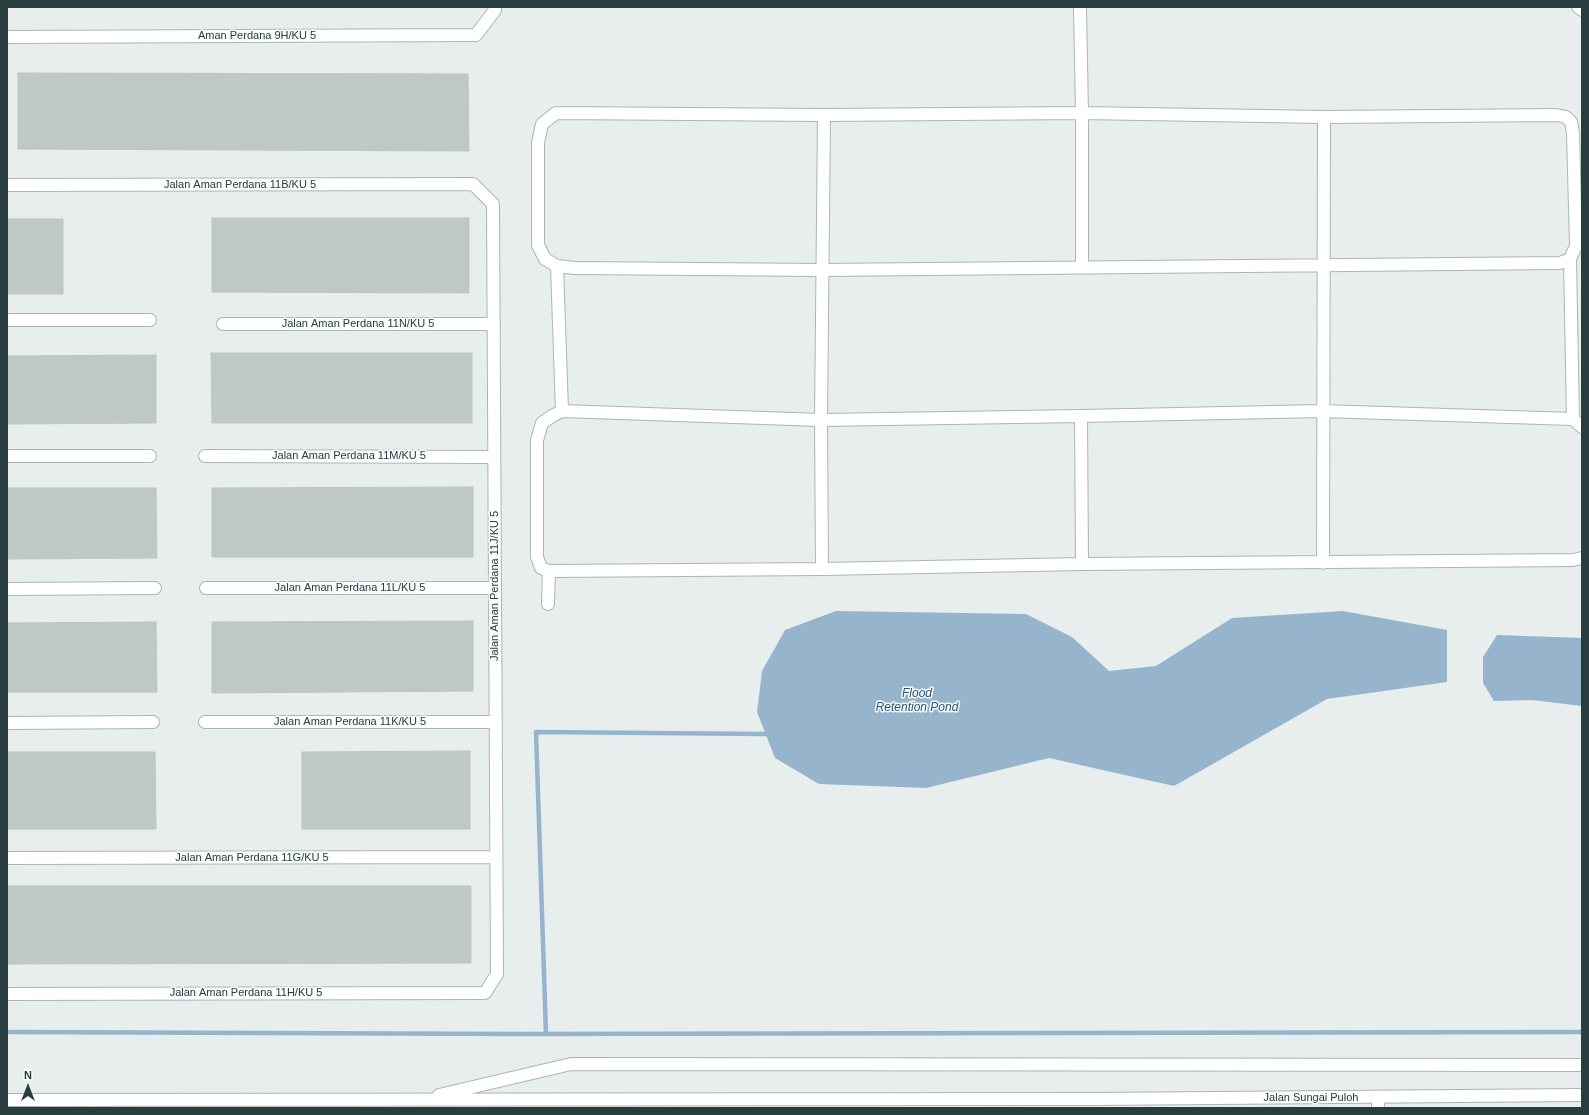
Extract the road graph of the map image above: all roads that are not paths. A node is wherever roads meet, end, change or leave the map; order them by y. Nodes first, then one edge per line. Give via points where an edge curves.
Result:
1 (1080, 7) edge
2 (1578, 7) edge
3 (495, 9) edge
4 (1582, 10) edge
5 (7, 37) edge
6 (1082, 112) junction
7 (824, 115) junction
8 (1324, 117) junction
9 (474, 184) joint
10 (7, 186) edge
11 (1570, 259) junction
12 (1324, 265) junction
13 (557, 266) junction
14 (1082, 268) junction
15 (822, 270) junction
16 (7, 320) edge
17 (150, 320) dead end
18 (223, 324) dead end
19 (494, 324) junction
20 (562, 411) junction
21 (1322, 411) junction
22 (1081, 416) junction
23 (821, 420) junction
24 (1578, 423) edge
25 (7, 456) edge
26 (150, 456) dead end
27 (205, 456) dead end
28 (494, 457) junction
29 (1582, 558) edge
30 (1323, 563) junction
31 (1082, 564) junction
32 (822, 569) junction
33 (549, 571) junction
34 (155, 588) dead end
35 (206, 588) dead end
36 (495, 588) junction
37 (7, 589) edge
38 (548, 604) dead end
39 (153, 722) dead end
40 (205, 722) dead end
41 (495, 722) junction
42 (7, 723) edge
43 (496, 857) junction
44 (7, 858) edge
45 (485, 993) joint
46 (7, 994) edge
47 (1582, 1065) edge
48 (1582, 1095) edge
49 (7, 1100) edge
50 (418, 1100) junction
51 (1378, 1103) edge

1 - 6 street
2 - 4 street
3 - 5 street, Aman Perdana 9H/KU 5 via 476,35
6 - 7 street
6 - 8 street
6 - 14 street
7 - 13 street via 556,113 542,124 538,143 538,245 545,259
7 - 15 street
8 - 11 street via 1566,117 1571,122 1573,133 1576,246
8 - 12 street
9 - 10 street, Jalan Aman Perdana 11B/KU 5
9 - 19 street, Jalan Aman Perdana 11J/KU 5 via 493,204
11 - 12 street via 1560,263
11 - 24 street
12 - 14 street
12 - 21 street
13 - 15 street
13 - 20 street
14 - 15 street
15 - 23 street
16 - 17 street
18 - 19 street, Jalan Aman Perdana 11N/KU 5
19 - 28 street, Jalan Aman Perdana 11J/KU 5
20 - 23 street
20 - 33 street via 542,423 537,440 537,557 541,568
21 - 22 street
21 - 24 street
21 - 30 street
22 - 23 street
22 - 31 street
23 - 32 street
25 - 26 street
27 - 28 street, Jalan Aman Perdana 11M/KU 5
28 - 36 street, Jalan Aman Perdana 11J/KU 5
29 - 30 street
30 - 31 street
31 - 32 street
32 - 33 street
33 - 38 street
34 - 37 street
35 - 36 street, Jalan Aman Perdana 11L/KU 5
36 - 41 street, Jalan Aman Perdana 11J/KU 5
39 - 42 street
40 - 41 street, Jalan Aman Perdana 11K/KU 5
41 - 43 street, Jalan Aman Perdana 11J/KU 5
43 - 44 street, Jalan Aman Perdana 11G/KU 5
43 - 45 street, Jalan Aman Perdana 11J/KU 5 via 497,974
45 - 46 street, Jalan Aman Perdana 11H/KU 5
47 - 50 street via 571,1064
48 - 51 street, Jalan Sungai Puloh
49 - 50 street, Jalan Sungai Puloh
50 - 51 street, Jalan Sungai Puloh via 1093,1099

